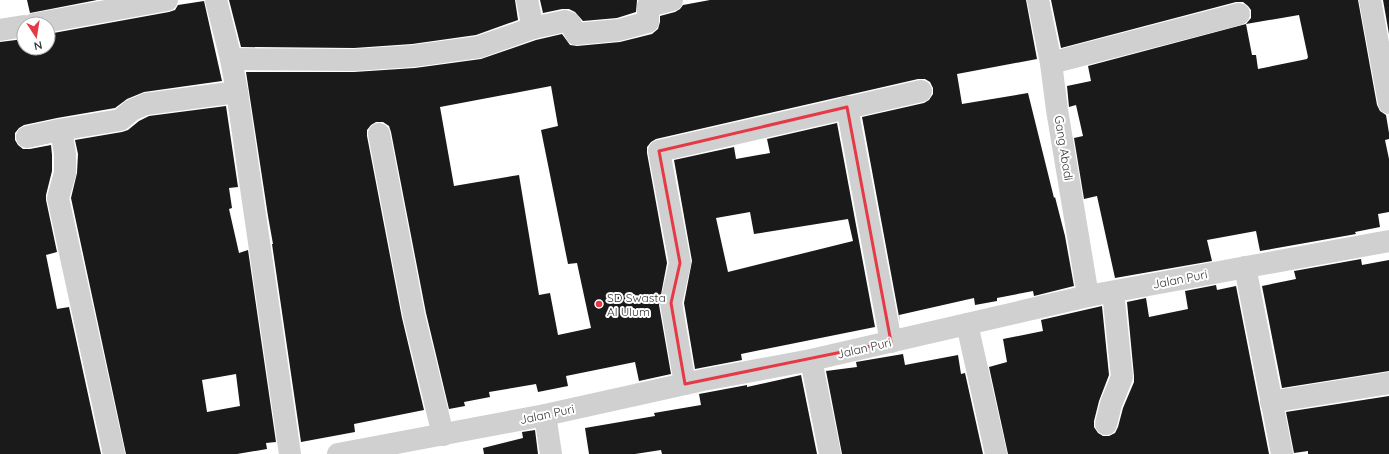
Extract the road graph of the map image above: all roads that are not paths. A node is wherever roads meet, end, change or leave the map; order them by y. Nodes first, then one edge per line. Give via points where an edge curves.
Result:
1 (167, 0) edge
2 (216, 0) edge
3 (526, 0) edge
4 (672, 0) edge
5 (1038, 0) edge
6 (1370, 0) edge
7 (97, 6) edge
8 (1239, 14) dead end
9 (56, 18) edge
10 (16, 27) edge
11 (533, 28) junction
12 (0, 30) edge
13 (232, 59) junction
14 (1051, 63) junction
15 (921, 91) dead end
16 (238, 92) junction
17 (1389, 103) edge
18 (847, 107) junction
19 (61, 130) junction
20 (379, 134) dead end
21 (27, 137) dead end
22 (1389, 241) edge
23 (1245, 267) junction
24 (1113, 292) junction
25 (1088, 296) junction
26 (968, 324) junction
27 (891, 342) junction
28 (810, 360) junction
29 (1389, 383) edge
30 (685, 384) junction
31 (1271, 402) junction
32 (545, 415) junction
33 (1106, 424) dead end
34 (434, 442) edge
35 (114, 454) edge
36 (290, 454) edge
37 (338, 454) edge
38 (551, 454) edge
39 (830, 454) edge
40 (996, 454) edge
41 (1282, 454) edge

1 - 7 street
2 - 13 street
3 - 11 street
4 - 11 street via 648,6 648,22 620,30 576,34 570,23 565,20
5 - 14 street, Gang Abadi
6 - 17 street
7 - 9 street
8 - 14 street
10 - 12 street
11 - 13 street via 479,47 413,56 354,60
13 - 16 street
14 - 25 street, Gang Abadi
15 - 18 street
16 - 19 street via 146,104 132,110 120,120
16 - 36 street
18 - 27 street
18 - 30 street via 659,151 680,263 671,303
19 - 21 street
19 - 35 street via 65,173 58,198
20 - 34 street via 414,316
22 - 23 street, Jalan Puri
23 - 24 street, Jalan Puri
23 - 31 street
24 - 25 street, Jalan Puri
24 - 33 street via 1122,377
25 - 26 street, Jalan Puri
26 - 27 street, Jalan Puri
26 - 40 street
27 - 28 street, Jalan Puri
28 - 30 street, Jalan Puri
28 - 39 street
29 - 31 street
30 - 32 street, Jalan Puri
31 - 41 street
32 - 34 street, Jalan Puri
32 - 38 street
34 - 37 street, Jalan Puri

